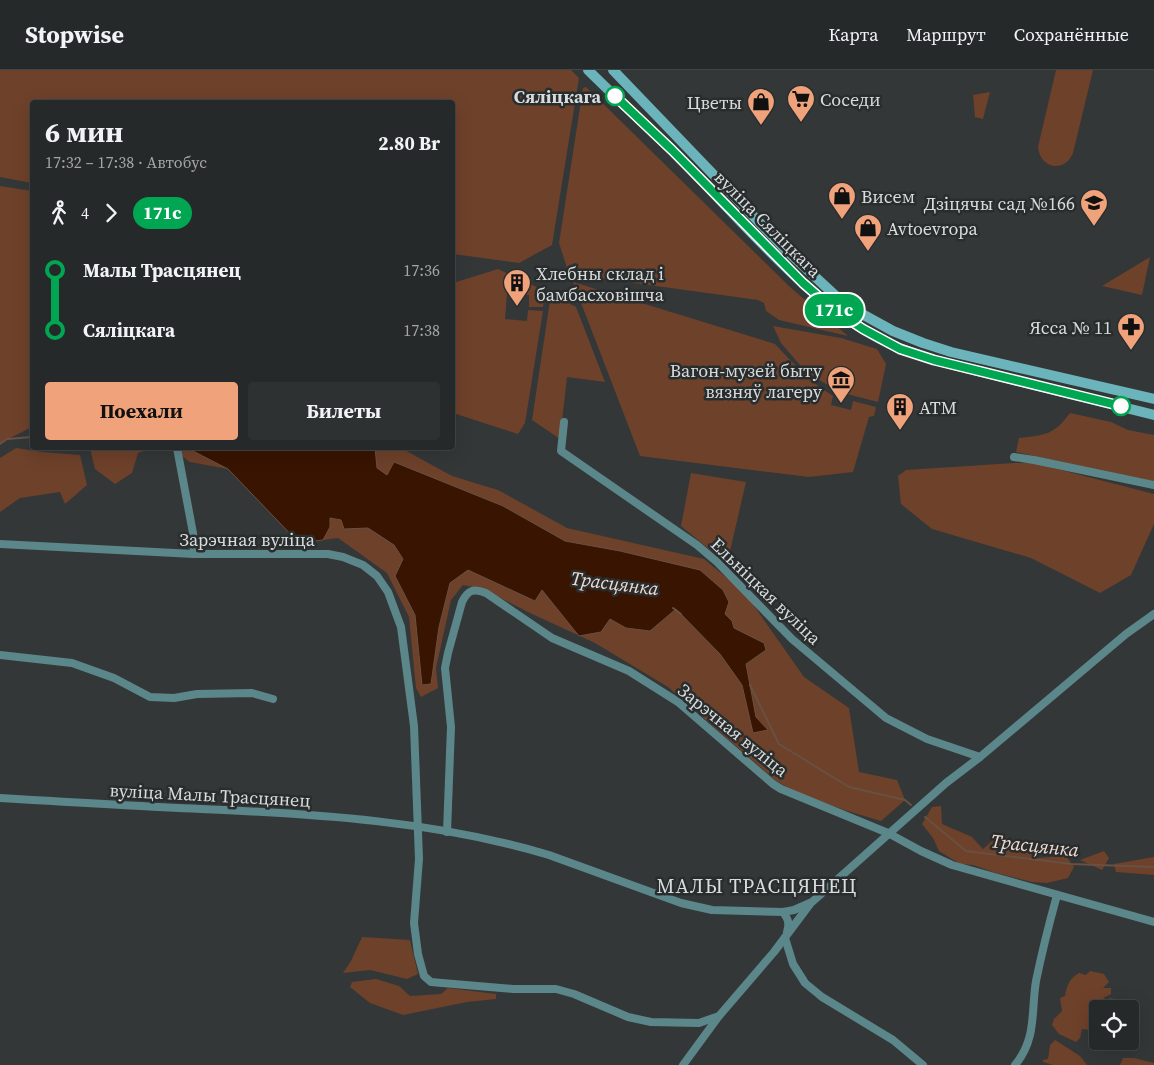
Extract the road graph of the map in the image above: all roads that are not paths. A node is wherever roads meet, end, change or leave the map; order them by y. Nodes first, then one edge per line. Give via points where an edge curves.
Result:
1 (588, 70) edge
2 (613, 70) edge
3 (1154, 399) edge
4 (1154, 415) edge
5 (564, 422) dead end
6 (177, 450) edge
7 (1014, 458) dead end
8 (1154, 485) edge
9 (0, 544) edge
10 (194, 554) junction
11 (1154, 614) edge
12 (0, 655) edge
13 (273, 699) dead end
14 (980, 757) junction
15 (0, 798) edge
16 (417, 827) junction
17 (447, 832) junction
18 (888, 833) junction
19 (1057, 895) junction
20 (812, 902) junction
21 (784, 912) junction
22 (1154, 922) edge
23 (785, 938) junction
24 (719, 1016) junction
25 (683, 1065) edge
26 (923, 1065) edge
27 (1015, 1065) edge

1 - 4 main road, вуліца Сяліцкага via 803,283 834,310 863,329 900,349 934,360
2 - 3 main road, вуліца Сяліцкага via 784,248 839,299 862,314 901,334 951,352
5 - 14 street, Ельніцкая вуліца via 561,451 697,545 792,639 886,718 909,731
6 - 10 street
7 - 8 street
9 - 10 street, Зарэчная вуліца
10 - 16 street, Зарэчная вуліца via 328,554 363,565 384,583 394,605 405,650 414,726
11 - 14 street
12 - 13 street via 72,663 114,678 150,697 252,693
14 - 18 street
15 - 16 street, вуліца Малы Трасцянец via 325,816
16 - 17 street, вуліца Малы Трасцянец
16 - 24 street via 419,858 414,923 421,968 427,979 513,989 556,989 651,1022 699,1023
17 - 18 street, Зарэчная вуліца via 451,727 445,668 462,602 466,594 477,590 552,638 629,671 662,692 773,784
17 - 21 street, вуліца Малы Трасцянец via 549,854 681,903 722,911
18 - 19 street, Зарэчная вуліца via 952,865
18 - 20 street, вуліца Малы Трасцянец
19 - 22 street, Зарэчная вуліца
19 - 27 street via 1036,984 1032,1032
20 - 21 street, вуліца Малы Трасцянец
20 - 23 street
21 - 23 street via 789,926
23 - 24 street
23 - 26 street via 800,976 813,991 893,1040
24 - 25 street

